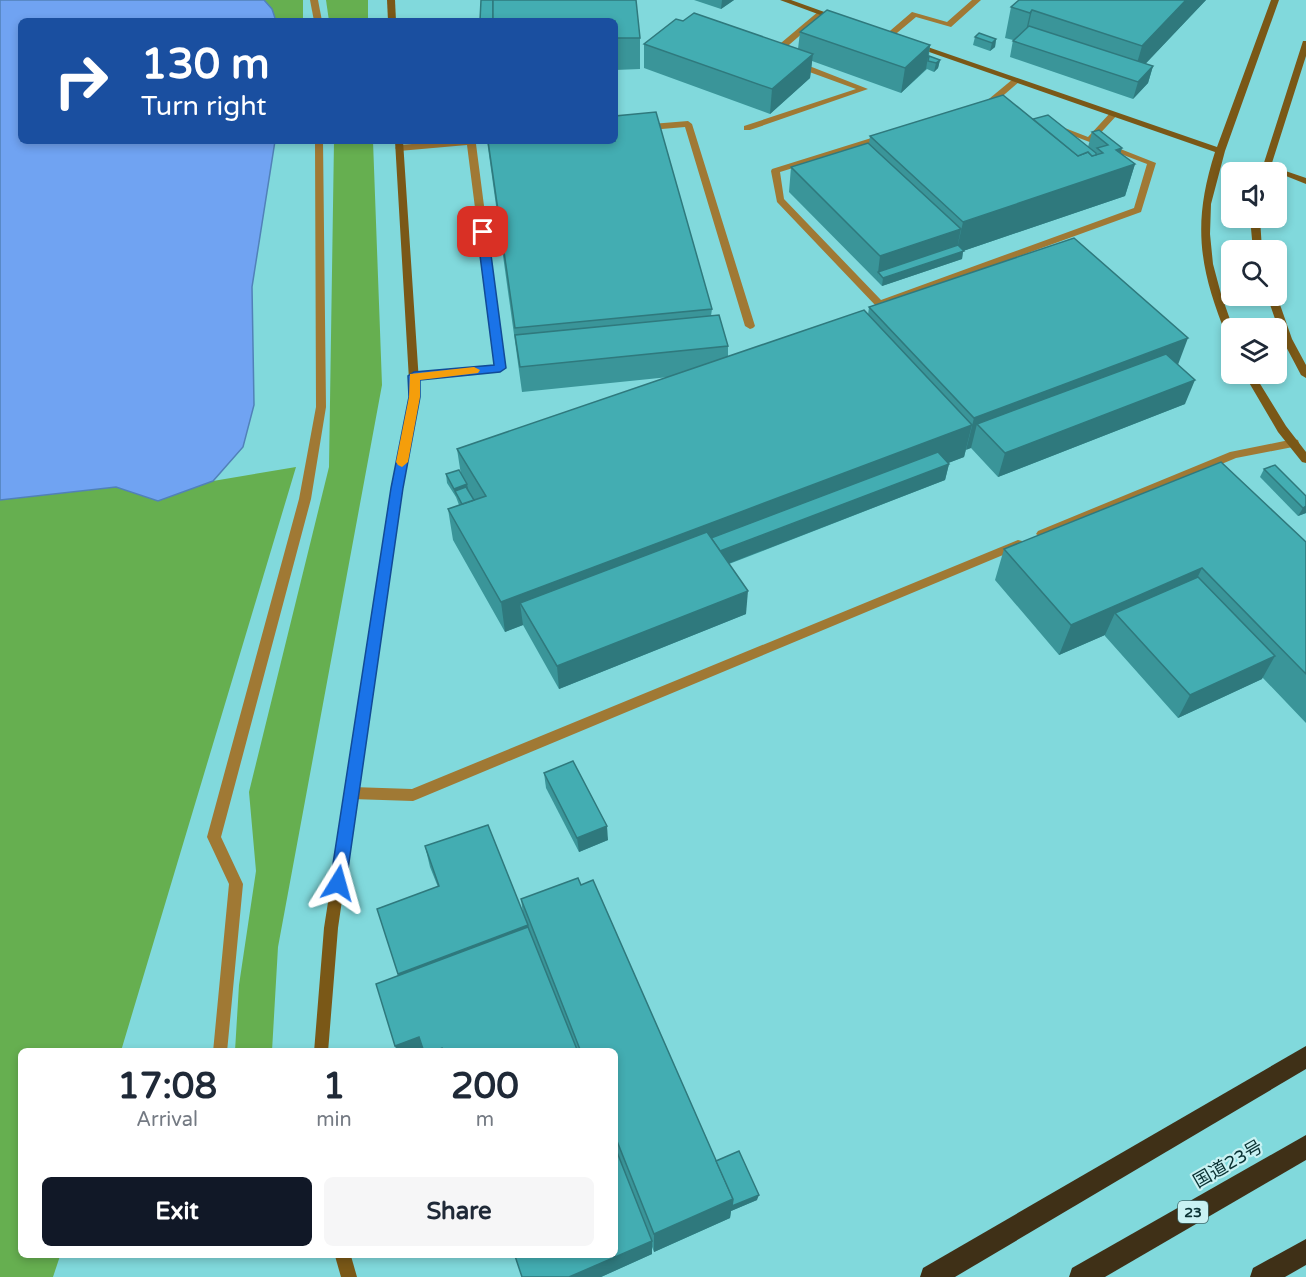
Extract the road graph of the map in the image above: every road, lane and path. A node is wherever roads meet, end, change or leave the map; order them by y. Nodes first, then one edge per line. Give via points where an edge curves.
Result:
1 (314, 0) edge
2 (391, 0) edge
3 (784, 0) edge
4 (977, 0) edge
5 (1275, 0) edge
6 (822, 13) junction
7 (317, 18) edge
8 (392, 18) edge
9 (844, 21) edge
10 (877, 32) edge
11 (888, 36) junction
12 (899, 40) edge
13 (1306, 42) edge
14 (910, 44) edge
15 (760, 51) edge
16 (771, 55) junction
17 (1016, 81) junction
18 (991, 104) junction
19 (980, 108) edge
20 (1002, 108) edge
21 (1114, 114) junction
22 (1046, 124) edge
23 (747, 128) dead end
24 (618, 130) edge
25 (888, 136) edge
26 (1090, 140) junction
27 (319, 144) edge
28 (418, 144) edge
29 (476, 144) edge
30 (399, 145) edge
31 (1220, 151) junction
32 (1268, 162) edge
33 (1287, 176) edge
34 (1306, 181) edge
35 (1275, 306) edge
36 (1224, 318) edge
37 (750, 326) dead end
38 (1306, 375) edge
39 (414, 376) junction
40 (1256, 384) edge
41 (1294, 443) junction
42 (1306, 459) edge
43 (352, 793) junction
44 (220, 1048) edge
45 (321, 1048) edge
46 (1306, 1057) edge
47 (1306, 1147) edge
48 (1306, 1251) edge
49 (344, 1258) edge
50 (349, 1277) edge
51 (932, 1277) edge
52 (1081, 1277) edge
53 (1262, 1277) edge

1 - 7 street
2 - 8 street
3 - 6 street
4 - 11 street via 948,25 915,14
5 - 31 street
6 - 9 street
6 - 16 street
10 - 11 street
11 - 12 street
13 - 32 street
14 - 17 street
15 - 16 street
16 - 23 street via 864,88
17 - 18 street
17 - 21 street
18 - 19 street
18 - 20 street
21 - 26 street
21 - 31 street
22 - 26 street
24 - 37 street via 688,124
25 - 26 street via 775,171 780,200 879,304 1138,210 1152,163
27 - 44 street via 321,407 305,499 214,837 236,884
28 - 30 street
29 - 39 street via 500,368
30 - 39 street
31 - 36 street via 1205,218 1213,291
33 - 34 street
35 - 38 street
39 - 43 street via 415,397 397,488
40 - 41 street
41 - 42 street
41 - 43 street via 1234,455 412,795
43 - 45 street via 331,928
46 - 51 highway
47 - 52 highway, 国道23号 / 23
48 - 53 highway
49 - 50 street

